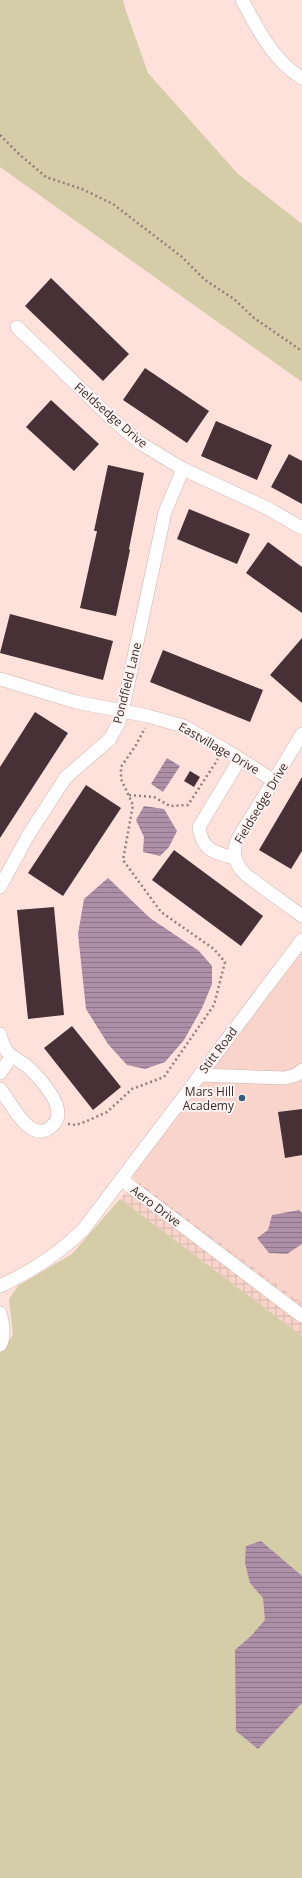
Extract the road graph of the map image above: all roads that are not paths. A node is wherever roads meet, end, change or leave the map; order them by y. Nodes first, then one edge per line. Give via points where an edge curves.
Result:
1 (242, 0) edge
2 (302, 78) edge
3 (17, 328) dead end
4 (183, 469) junction
5 (302, 528) edge
6 (0, 679) edge
7 (122, 710) junction
8 (302, 734) edge
9 (240, 759) junction
10 (273, 780) junction
11 (234, 858) junction
12 (0, 887) edge
13 (302, 916) edge
14 (302, 940) edge
15 (0, 1034) edge
16 (11, 1057) junction
17 (302, 1070) edge
18 (0, 1073) edge
19 (200, 1074) junction
20 (0, 1089) edge
21 (122, 1180) junction
22 (0, 1286) edge
23 (0, 1313) edge
24 (302, 1316) edge
25 (0, 1345) edge

1 - 2 street via 278,57 290,71
3 - 4 street, Fieldsedge Drive via 110,418 140,443
4 - 5 street, Fieldsedge Drive via 267,508
4 - 7 street, Pondfield Lane via 165,512
6 - 7 street, Eastvillage Drive via 76,702
7 - 9 street, Eastvillage Drive via 183,726
7 - 12 street, Pondfield Lane via 110,739 66,777 29,834
8 - 10 street, Fieldsedge Drive
9 - 10 street, Eastvillage Drive
9 - 11 street via 199,827 201,839 212,851
10 - 11 street, Fieldsedge Drive via 234,846
11 - 13 street, Fieldsedge Drive via 238,868 246,875
14 - 19 street, Stitt Road
15 - 16 street
16 - 18 street
16 - 20 street via 28,1067 52,1096 59,1114 56,1123 48,1130 39,1132 30,1129
17 - 19 street via 285,1078
19 - 21 street, Stitt Road
21 - 22 street, Aero Drive via 88,1224 64,1249 25,1274
21 - 24 street, Aero Drive
23 - 25 street

